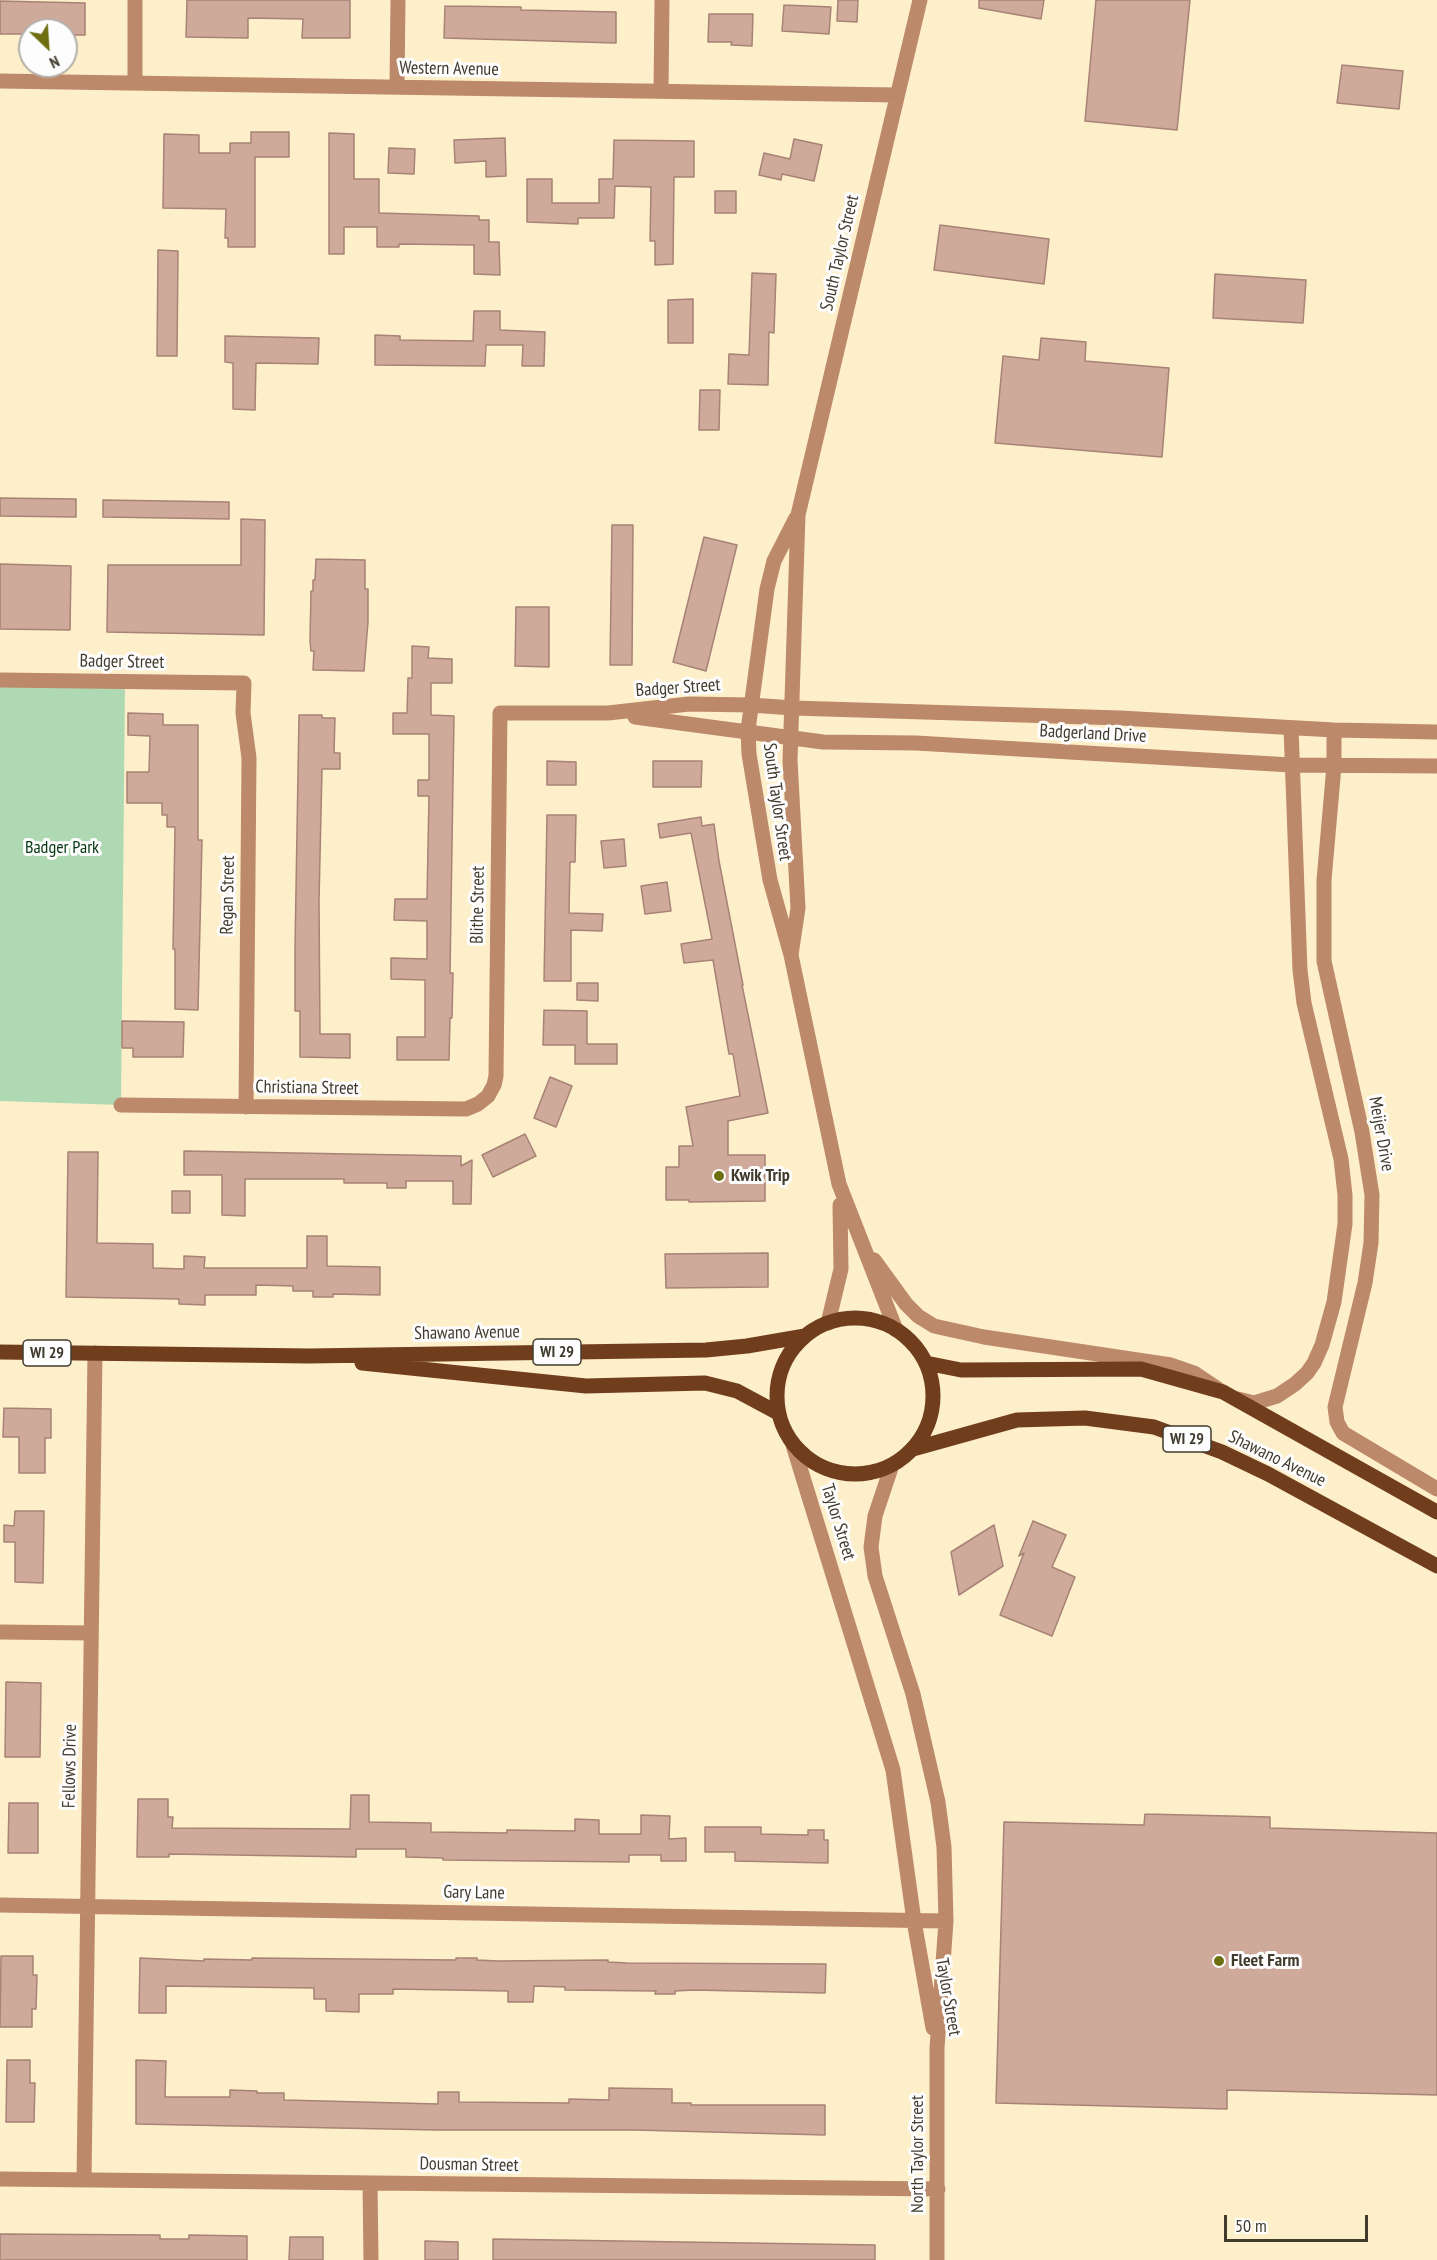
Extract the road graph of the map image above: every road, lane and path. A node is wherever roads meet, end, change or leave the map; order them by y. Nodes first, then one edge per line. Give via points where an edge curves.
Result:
1 (135, 0) edge
2 (398, 0) edge
3 (662, 0) edge
4 (920, 0) edge
5 (0, 81) edge
6 (135, 83) junction
7 (397, 87) junction
8 (661, 92) junction
9 (897, 95) junction
10 (798, 515) junction
11 (0, 680) edge
12 (244, 683) joint
13 (751, 705) junction
14 (793, 708) junction
15 (500, 713) joint
16 (608, 713) junction
17 (1291, 728) junction
18 (748, 730) junction
19 (1334, 730) junction
20 (1437, 732) edge
21 (792, 738) junction
22 (1291, 765) junction
23 (1334, 766) junction
24 (1437, 766) edge
25 (790, 955) junction
26 (488, 1096) joint
27 (121, 1105) dead end
28 (246, 1107) junction
29 (838, 1184) junction
30 (857, 1235) junction
31 (828, 1323) junction
32 (896, 1330) junction
33 (805, 1336) junction
34 (0, 1352) edge
35 (95, 1353) junction
36 (309, 1356) junction
37 (926, 1363) junction
38 (1229, 1396) junction
39 (778, 1413) junction
40 (793, 1445) junction
41 (913, 1449) junction
42 (892, 1466) junction
43 (1437, 1489) edge
44 (1437, 1512) edge
45 (1437, 1566) edge
46 (0, 1632) edge
47 (91, 1633) junction
48 (0, 1905) edge
49 (88, 1906) junction
50 (914, 1921) junction
51 (946, 1921) junction
52 (937, 2048) junction
53 (0, 2179) edge
54 (84, 2180) junction
55 (370, 2183) junction
56 (938, 2189) junction
57 (371, 2260) edge
58 (937, 2260) edge

1 - 6 street
2 - 7 street
3 - 8 street
4 - 9 street, South Taylor Street
5 - 6 street, Western Avenue
6 - 7 street, Western Avenue
7 - 8 street, Western Avenue
8 - 9 street, Western Avenue
9 - 10 street, South Taylor Street
10 - 13 street, South Taylor Street via 774,561
10 - 14 street, South Taylor Street
11 - 12 street, Badger Street
12 - 28 street, Regan Street via 249,758
13 - 14 street, Badgerland Drive
13 - 16 street, Badger Street via 690,704
13 - 18 street, South Taylor Street
14 - 17 street, Badgerland Drive via 1098,717
14 - 21 street, South Taylor Street
15 - 16 street, Badger Street
15 - 26 street, Blithe Street via 495,1076
16 - 18 street, Badger Street
17 - 19 street, Badgerland Drive
17 - 22 street
18 - 21 street, Badgerland Drive
18 - 25 street, South Taylor Street via 770,880
19 - 20 street, Badgerland Drive
19 - 23 street, Meijer Drive
21 - 22 street, Badgerland Drive
21 - 25 street, South Taylor Street via 798,908
22 - 23 street, Badgerland Drive
22 - 38 street via 1300,970 1304,1004 1341,1159 1345,1224 1334,1302 1314,1363 1295,1384 1277,1396 1254,1403
23 - 24 street, Badgerland Drive
23 - 43 street, Meijer Drive via 1324,880 1324,962 1372,1195 1365,1283 1335,1407 1337,1422 1343,1433
25 - 29 street, South Taylor Street
26 - 28 street, Christiana Street via 466,1109
27 - 28 street, Christiana Street
29 - 30 street, South Taylor Street
29 - 31 street, South Taylor Street via 841,1269
30 - 32 street, South Taylor Street
30 - 38 street via 906,1304 934,1326 1171,1365 1194,1373
31 - 32 main road, WI 29 via 851,1318 874,1321
31 - 33 main road, WI 29
32 - 37 main road, WI 29 via 913,1344
33 - 36 main road, Shawano Avenue / WI 29 via 706,1350
33 - 39 main road, WI 29 via 790,1352 781,1371 776,1391
34 - 35 main road, Shawano Avenue / WI 29
35 - 36 main road, Shawano Avenue / WI 29
35 - 47 street, Fellows Drive
36 - 39 main road, Shawano Avenue / WI 29 via 586,1386 705,1383 737,1391
37 - 38 main road, Shawano Avenue via 961,1370 1141,1369
37 - 41 main road, WI 29 via 932,1385 932,1408 926,1430
38 - 44 main road, Shawano Avenue
39 - 40 main road, WI 29
40 - 42 main road, WI 29 via 814,1463 839,1473 866,1474
40 - 50 street, Taylor Street via 893,1770
41 - 42 main road, WI 29
41 - 45 main road, Shawano Avenue / WI 29 via 1017,1420 1085,1418 1154,1427 1268,1474
42 - 51 street, Taylor Street via 875,1516 871,1547 875,1576 914,1694 938,1802
46 - 47 street
47 - 49 street, Fellows Drive
48 - 49 street, Gary Lane
49 - 50 street, Gary Lane
49 - 54 street, Fellows Drive
50 - 51 street, Gary Lane
50 - 52 street, Taylor Street
51 - 52 street, Taylor Street
52 - 56 street, North Taylor Street
53 - 54 street, Dousman Street
54 - 55 street, Dousman Street
55 - 56 street, Dousman Street
55 - 57 street
56 - 58 street, North Taylor Street

